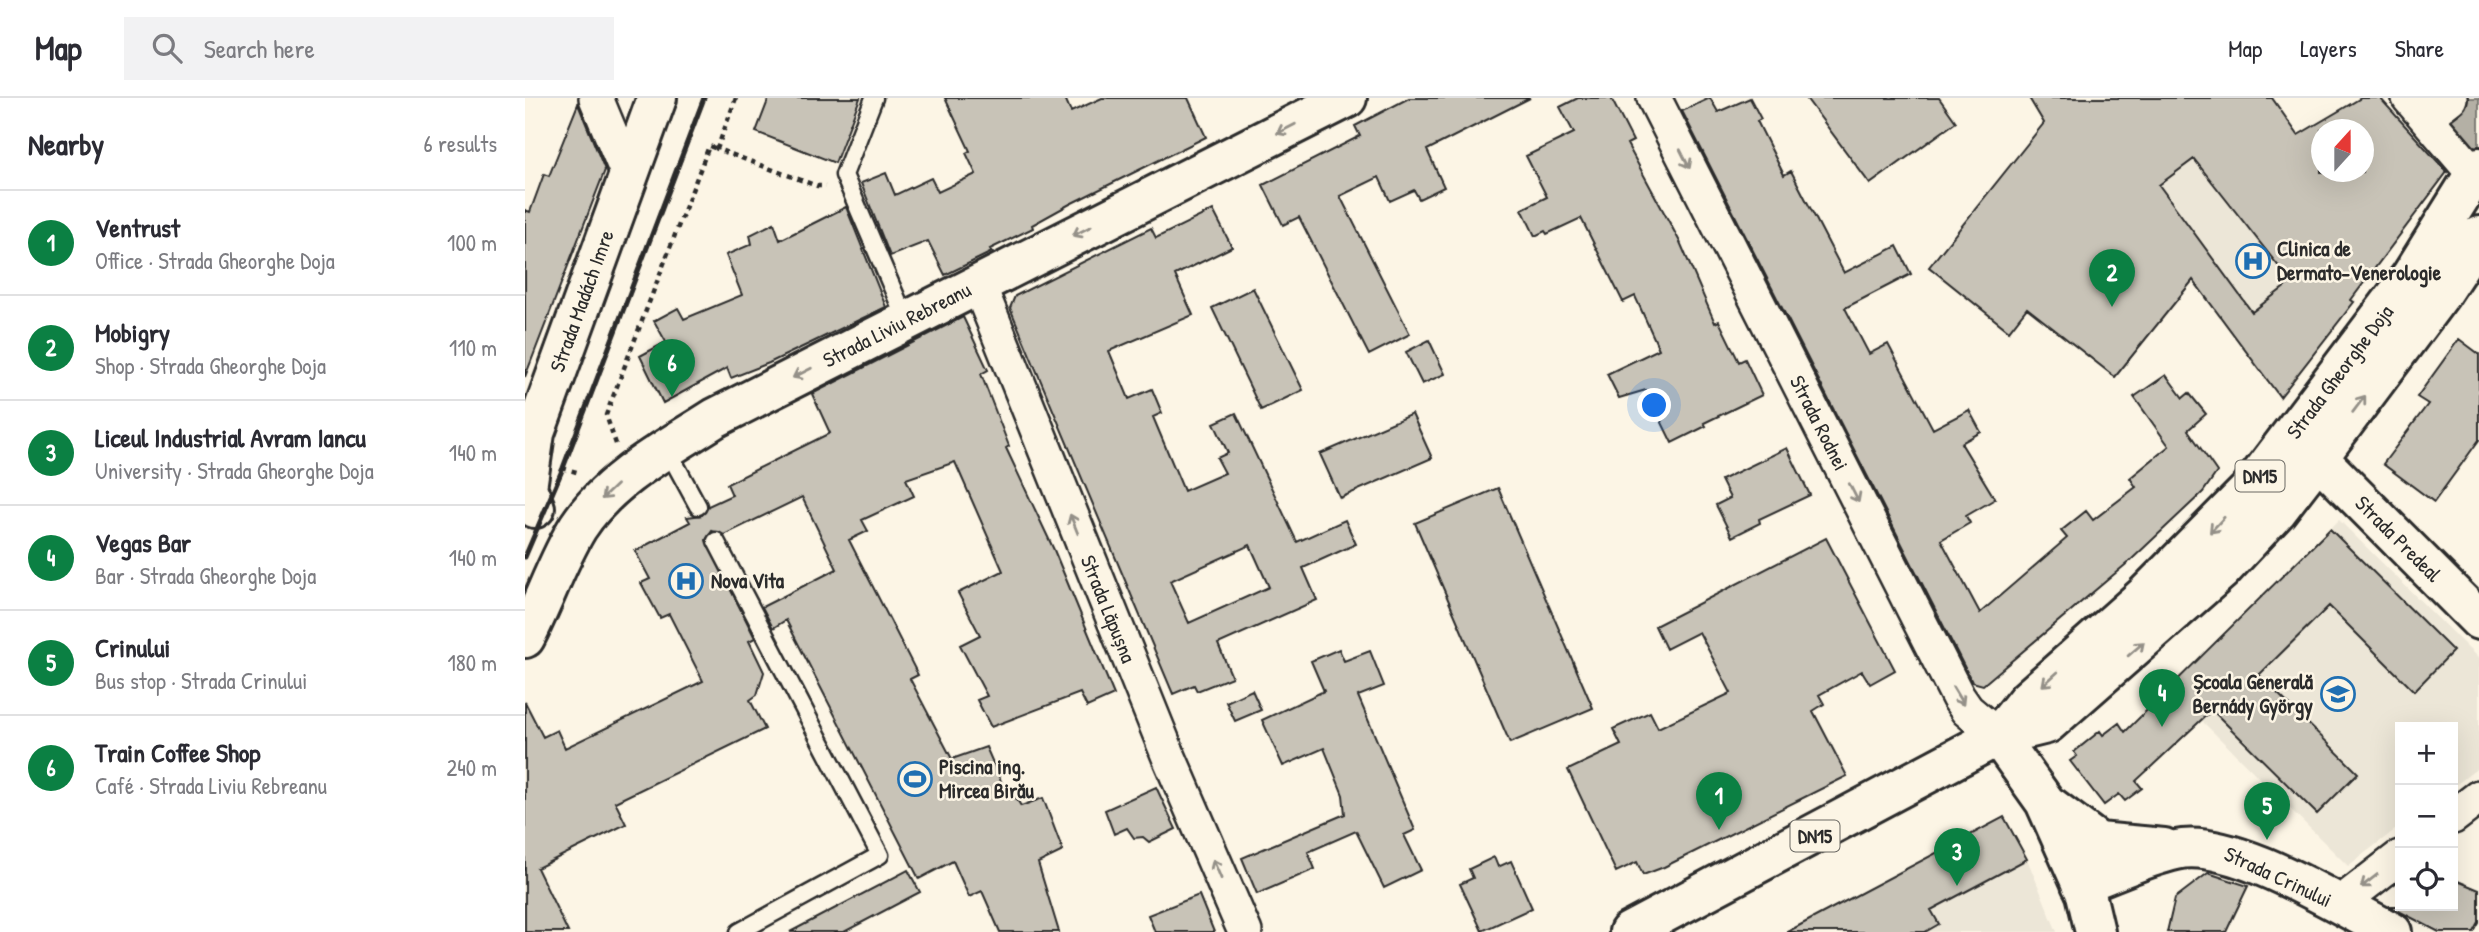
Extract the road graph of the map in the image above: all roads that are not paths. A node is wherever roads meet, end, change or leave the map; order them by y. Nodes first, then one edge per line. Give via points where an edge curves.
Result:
1 (596, 98) edge
2 (657, 98) edge
3 (874, 98) edge
4 (1347, 98) edge
5 (1654, 98) edge
6 (2450, 98) edge
7 (2413, 103) edge
8 (2477, 171) edge
9 (628, 175) junction
10 (2479, 236) edge
11 (978, 283) junction
12 (906, 320) junction
13 (667, 449) junction
14 (2318, 458) junction
15 (698, 506) dead end
16 (530, 510) edge
17 (577, 528) junction
18 (716, 541) dead end
19 (2479, 620) edge
20 (525, 638) edge
21 (1999, 736) junction
22 (2479, 797) edge
23 (2045, 802) junction
24 (2458, 813) edge
25 (2177, 849) junction
26 (2395, 861) edge
27 (2081, 884) junction
28 (2338, 905) junction
29 (739, 932) edge
30 (1245, 932) edge
31 (1629, 932) edge
32 (2095, 932) edge
33 (2392, 932) edge

1 - 9 street
2 - 9 street, Strada Madách Imre
3 - 12 lane via 844,175
4 -> 11 street, Strada Liviu Rebreanu
5 -> 21 street, Strada Rodnei via 1958,697
6 - 7 street via 2441,105
7 - 8 street
8 -> 21 street, Strada Gheorghe Doja / DN15 via 2411,276 2249,490 2143,597 2028,699
9 - 16 street, Strada Madách Imre via 534,433 527,479
14 -> 10 street, Strada Gheorghe Doja / DN15
11 - 12 street, Strada Liviu Rebreanu
30 -> 11 street, Strada Lăpușna via 1164,745
12 -> 13 street, Strada Liviu Rebreanu via 715,418
13 - 15 lane
13 -> 17 street, Strada Liviu Rebreanu via 619,482
14 - 19 street, Strada Predeal
21 -> 14 street, Strada Gheorghe Doja / DN15 via 2047,724 2111,671 2221,571
16 - 17 street
17 - 20 street, Strada Liviu Rebreanu
18 - 29 lane via 880,855
21 - 23 street
21 - 31 street, Strada Gheorghe Doja / DN15
22 - 24 street
23 - 25 street via 2098,842
23 - 27 street
25 - 27 street, Strada Crinului
25 - 28 street, Strada Crinului via 2209,847 2228,852
26 -> 28 street
27 - 32 street
28 - 33 street, Strada Crinului

